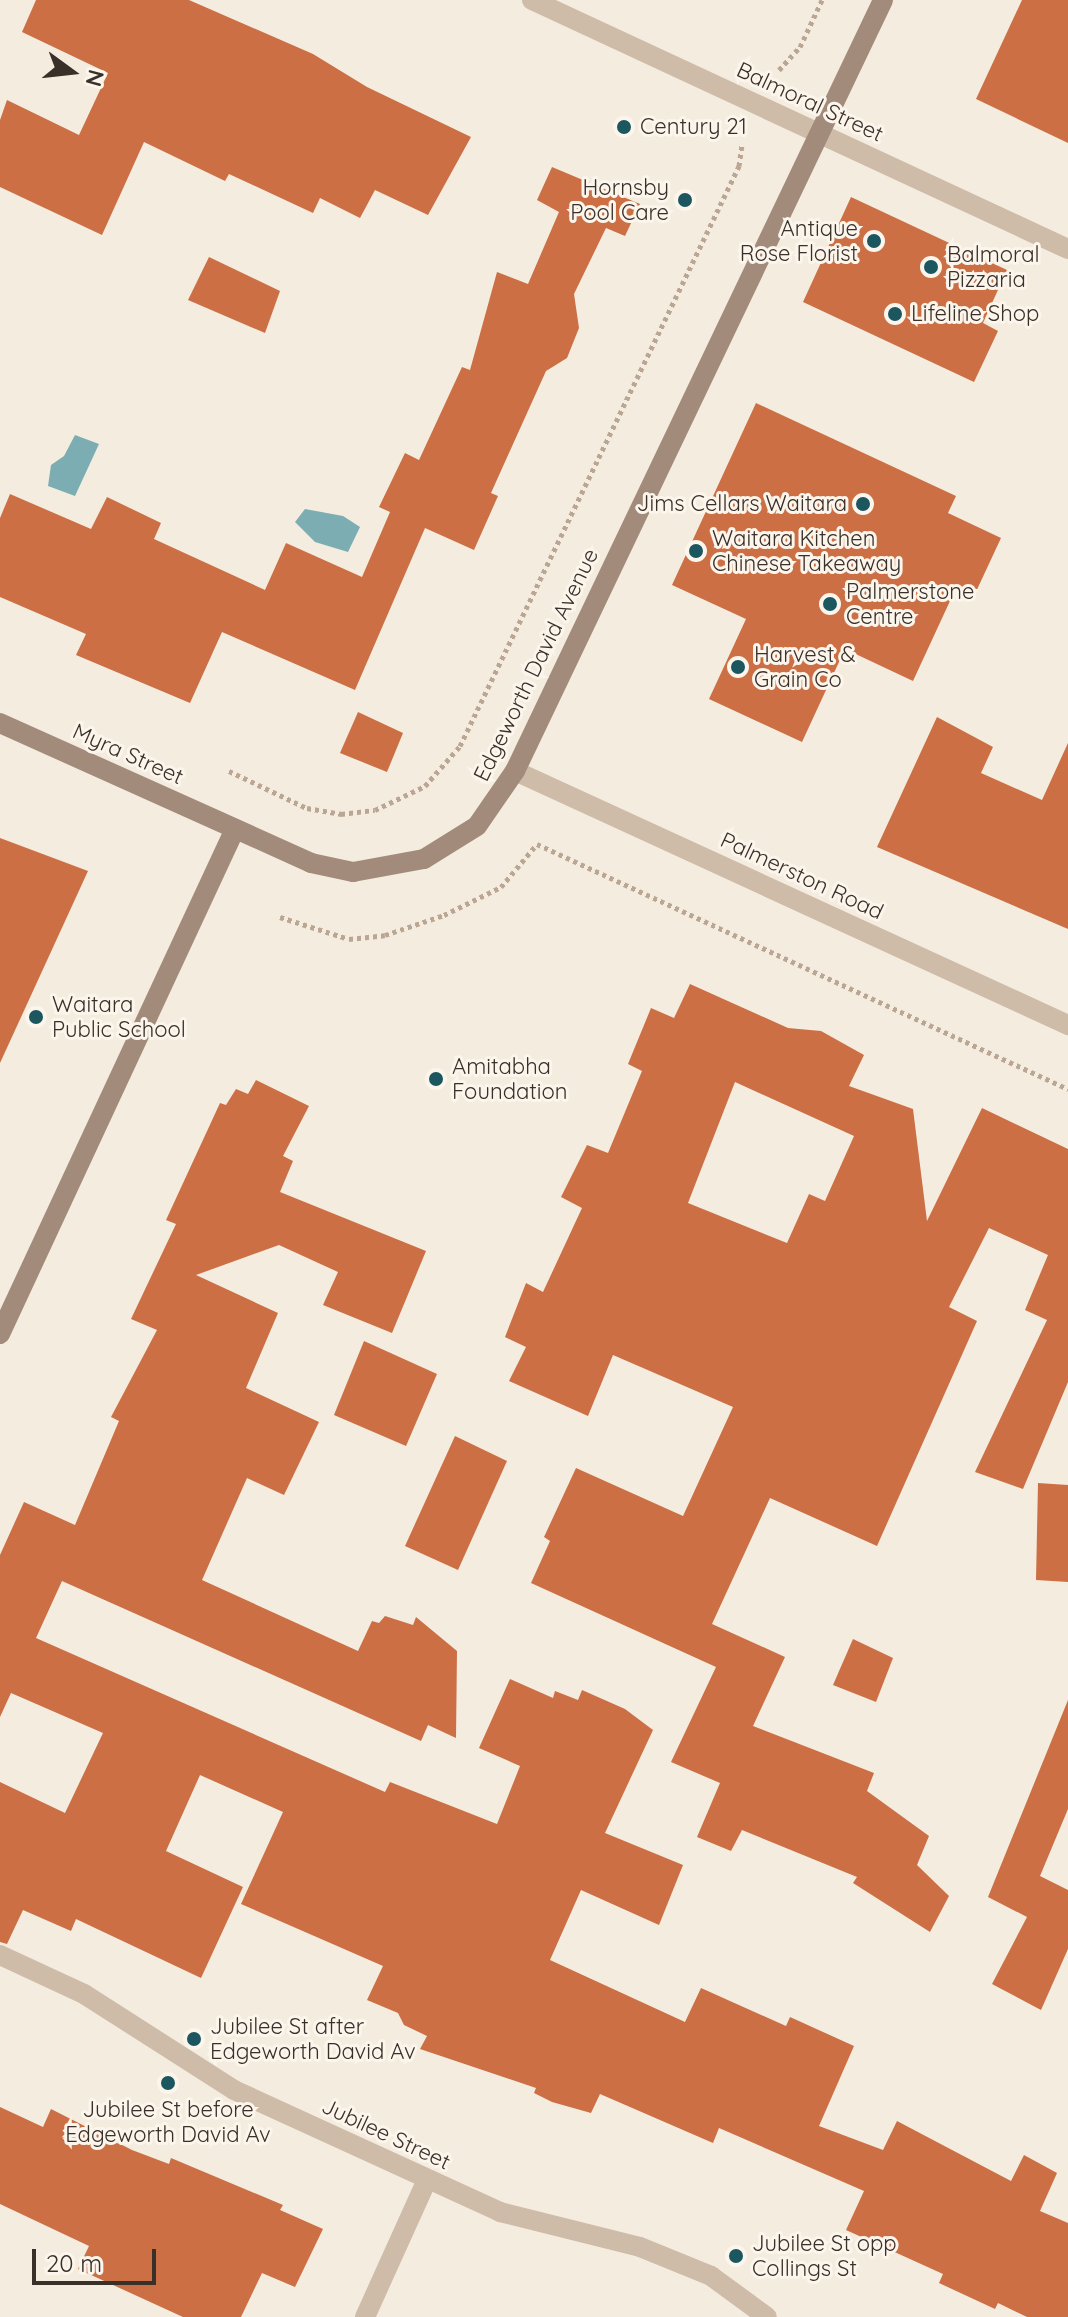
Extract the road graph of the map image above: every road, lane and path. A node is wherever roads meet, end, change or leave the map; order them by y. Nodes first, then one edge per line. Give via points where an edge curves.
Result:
1 (532, 0) edge
2 (822, 0) edge
3 (883, 0) edge
4 (779, 70) dead end
5 (818, 132) junction
6 (742, 144) dead end
7 (1068, 249) edge
8 (0, 723) edge
9 (229, 771) dead end
10 (515, 771) junction
11 (235, 829) junction
12 (280, 917) dead end
13 (1068, 1025) edge
14 (1068, 1089) edge
15 (0, 1334) edge
16 (0, 1955) edge
17 (427, 2180) junction
18 (365, 2317) edge
19 (767, 2317) edge

1 - 5 street, Balmoral Street
2 - 4 path via 800,47
3 - 5 main road, Edgeworth David Avenue
5 - 7 street, Balmoral Street
5 - 10 main road, Edgeworth David Avenue
6 - 9 path via 739,166 460,746 425,786 375,810 341,814 307,808
8 - 11 main road, Myra Street
10 - 11 main road, Edgeworth David Avenue via 477,826 424,859 388,870 353,872 311,863
10 - 13 street, Palmerston Road
11 - 15 main road
12 - 14 path via 349,939 385,935 444,915 501,887 537,844
16 - 17 street, Jubilee Street via 84,1994 234,2090
17 - 18 street
17 - 19 street, Jubilee Street via 514,2216 711,2276

